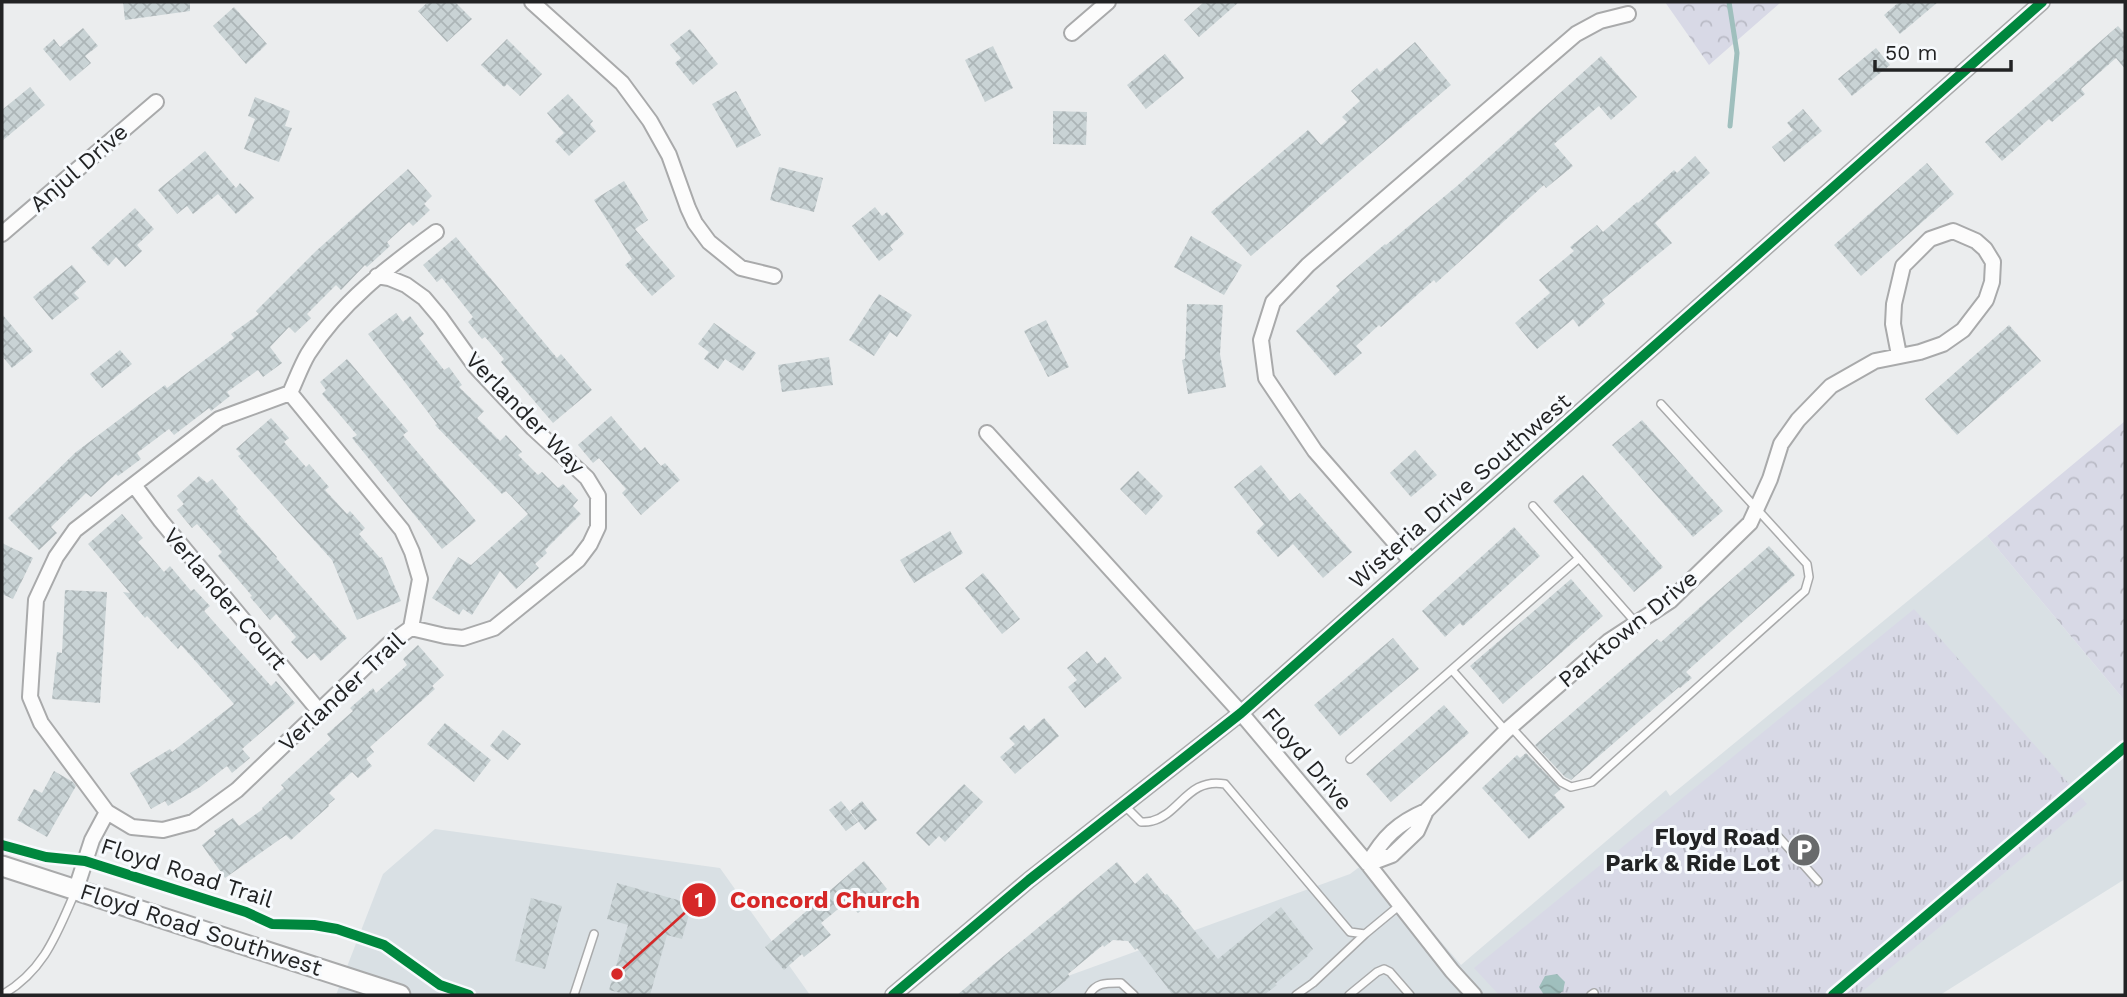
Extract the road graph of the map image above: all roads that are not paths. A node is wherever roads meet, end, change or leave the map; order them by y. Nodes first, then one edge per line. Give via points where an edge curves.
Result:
1 (532, 2) edge
2 (1108, 2) edge
3 (2042, 2) edge
4 (1628, 13) dead end
5 (1072, 33) dead end
6 (156, 102) dead end
7 (436, 232) dead end
8 (2, 234) edge
9 (377, 275) junction
10 (774, 276) dead end
11 (1899, 355) junction
12 (290, 393) junction
13 (1661, 404) dead end
14 (987, 433) dead end
15 (134, 485) junction
16 (1533, 506) dead end
17 (1756, 508) junction
18 (1579, 558) junction
19 (1411, 561) junction
20 (1636, 623) junction
21 (411, 628) junction
22 (1452, 670) junction
23 (319, 712) junction
24 (1241, 713) junction
25 (1509, 729) junction
26 (1350, 759) dead end
27 (1124, 805) junction
28 (107, 812) junction
29 (1775, 833) dead end
30 (1368, 864) junction
31 (2, 866) edge
32 (1818, 881) dead end
33 (76, 889) junction
34 (1400, 905) junction
35 (594, 934) dead end
36 (1365, 934) junction
37 (2, 995) edge
38 (400, 995) edge
39 (574, 995) edge
40 (893, 995) edge
41 (1089, 995) edge
42 (1134, 995) edge
43 (1296, 995) edge
44 (1349, 995) edge
45 (1410, 995) edge
46 (1474, 995) edge

1 - 10 street via 629,92 650,121 695,223 709,242 741,268
2 - 5 street
3 - 19 street, Wisteria Drive Southwest
4 - 19 street via 1576,34 1308,265 1273,302 1261,340 1266,378 1315,452
6 - 8 street, Anjul Drive
7 - 9 street
9 - 12 street via 327,327
9 - 21 street, Verlander Way via 406,285 424,298 475,366 587,478 598,496 598,527 578,560 494,628 463,638
11 - 11 street, Parktown Drive via 1943,345 1963,330 1986,300 1993,262 1976,241 1953,231 1930,239 1903,266 1892,324
11 - 17 street, Parktown Drive via 1875,360 1831,386 1798,420 1781,444
12 - 15 street via 219,419
12 - 21 street, Verlander Trail via 402,530 420,579
13 - 17 lane
14 - 24 street, Floyd Drive
15 - 23 street, Verlander Court
15 - 28 street via 75,530 36,600 30,697 41,723
16 - 18 lane
17 - 20 street, Parktown Drive via 1749,523 1670,601
17 - 25 lane via 1807,565 1805,591 1624,754 1592,782 1571,787
18 - 20 lane
18 - 22 lane
19 - 24 street, Wisteria Drive Southwest
20 - 25 street, Parktown Drive
21 - 23 street, Verlander Trail
22 - 25 lane
22 - 26 lane
23 - 28 street, Verlander Trail via 237,790 193,822 163,830 132,827
24 - 27 street, Wisteria Drive Southwest
24 - 30 street, Floyd Drive
25 - 30 street, Parktown Drive via 1426,811 1406,820 1380,843
27 - 36 lane via 1141,822 1152,821 1196,788 1213,781 1225,783 1340,922 1350,932
27 - 40 street, Wisteria Drive Southwest
28 - 33 street via 92,839
29 - 32 lane
30 - 34 street, Floyd Drive
31 - 33 main road, Floyd Road Southwest
33 - 37 lane via 39,964 23,982
33 - 38 main road, Floyd Road Southwest
34 - 36 lane
34 - 46 street, Floyd Drive
35 - 39 lane
36 - 43 lane
41 - 42 lane via 1101,983 1121,983
44 - 45 lane via 1384,969

